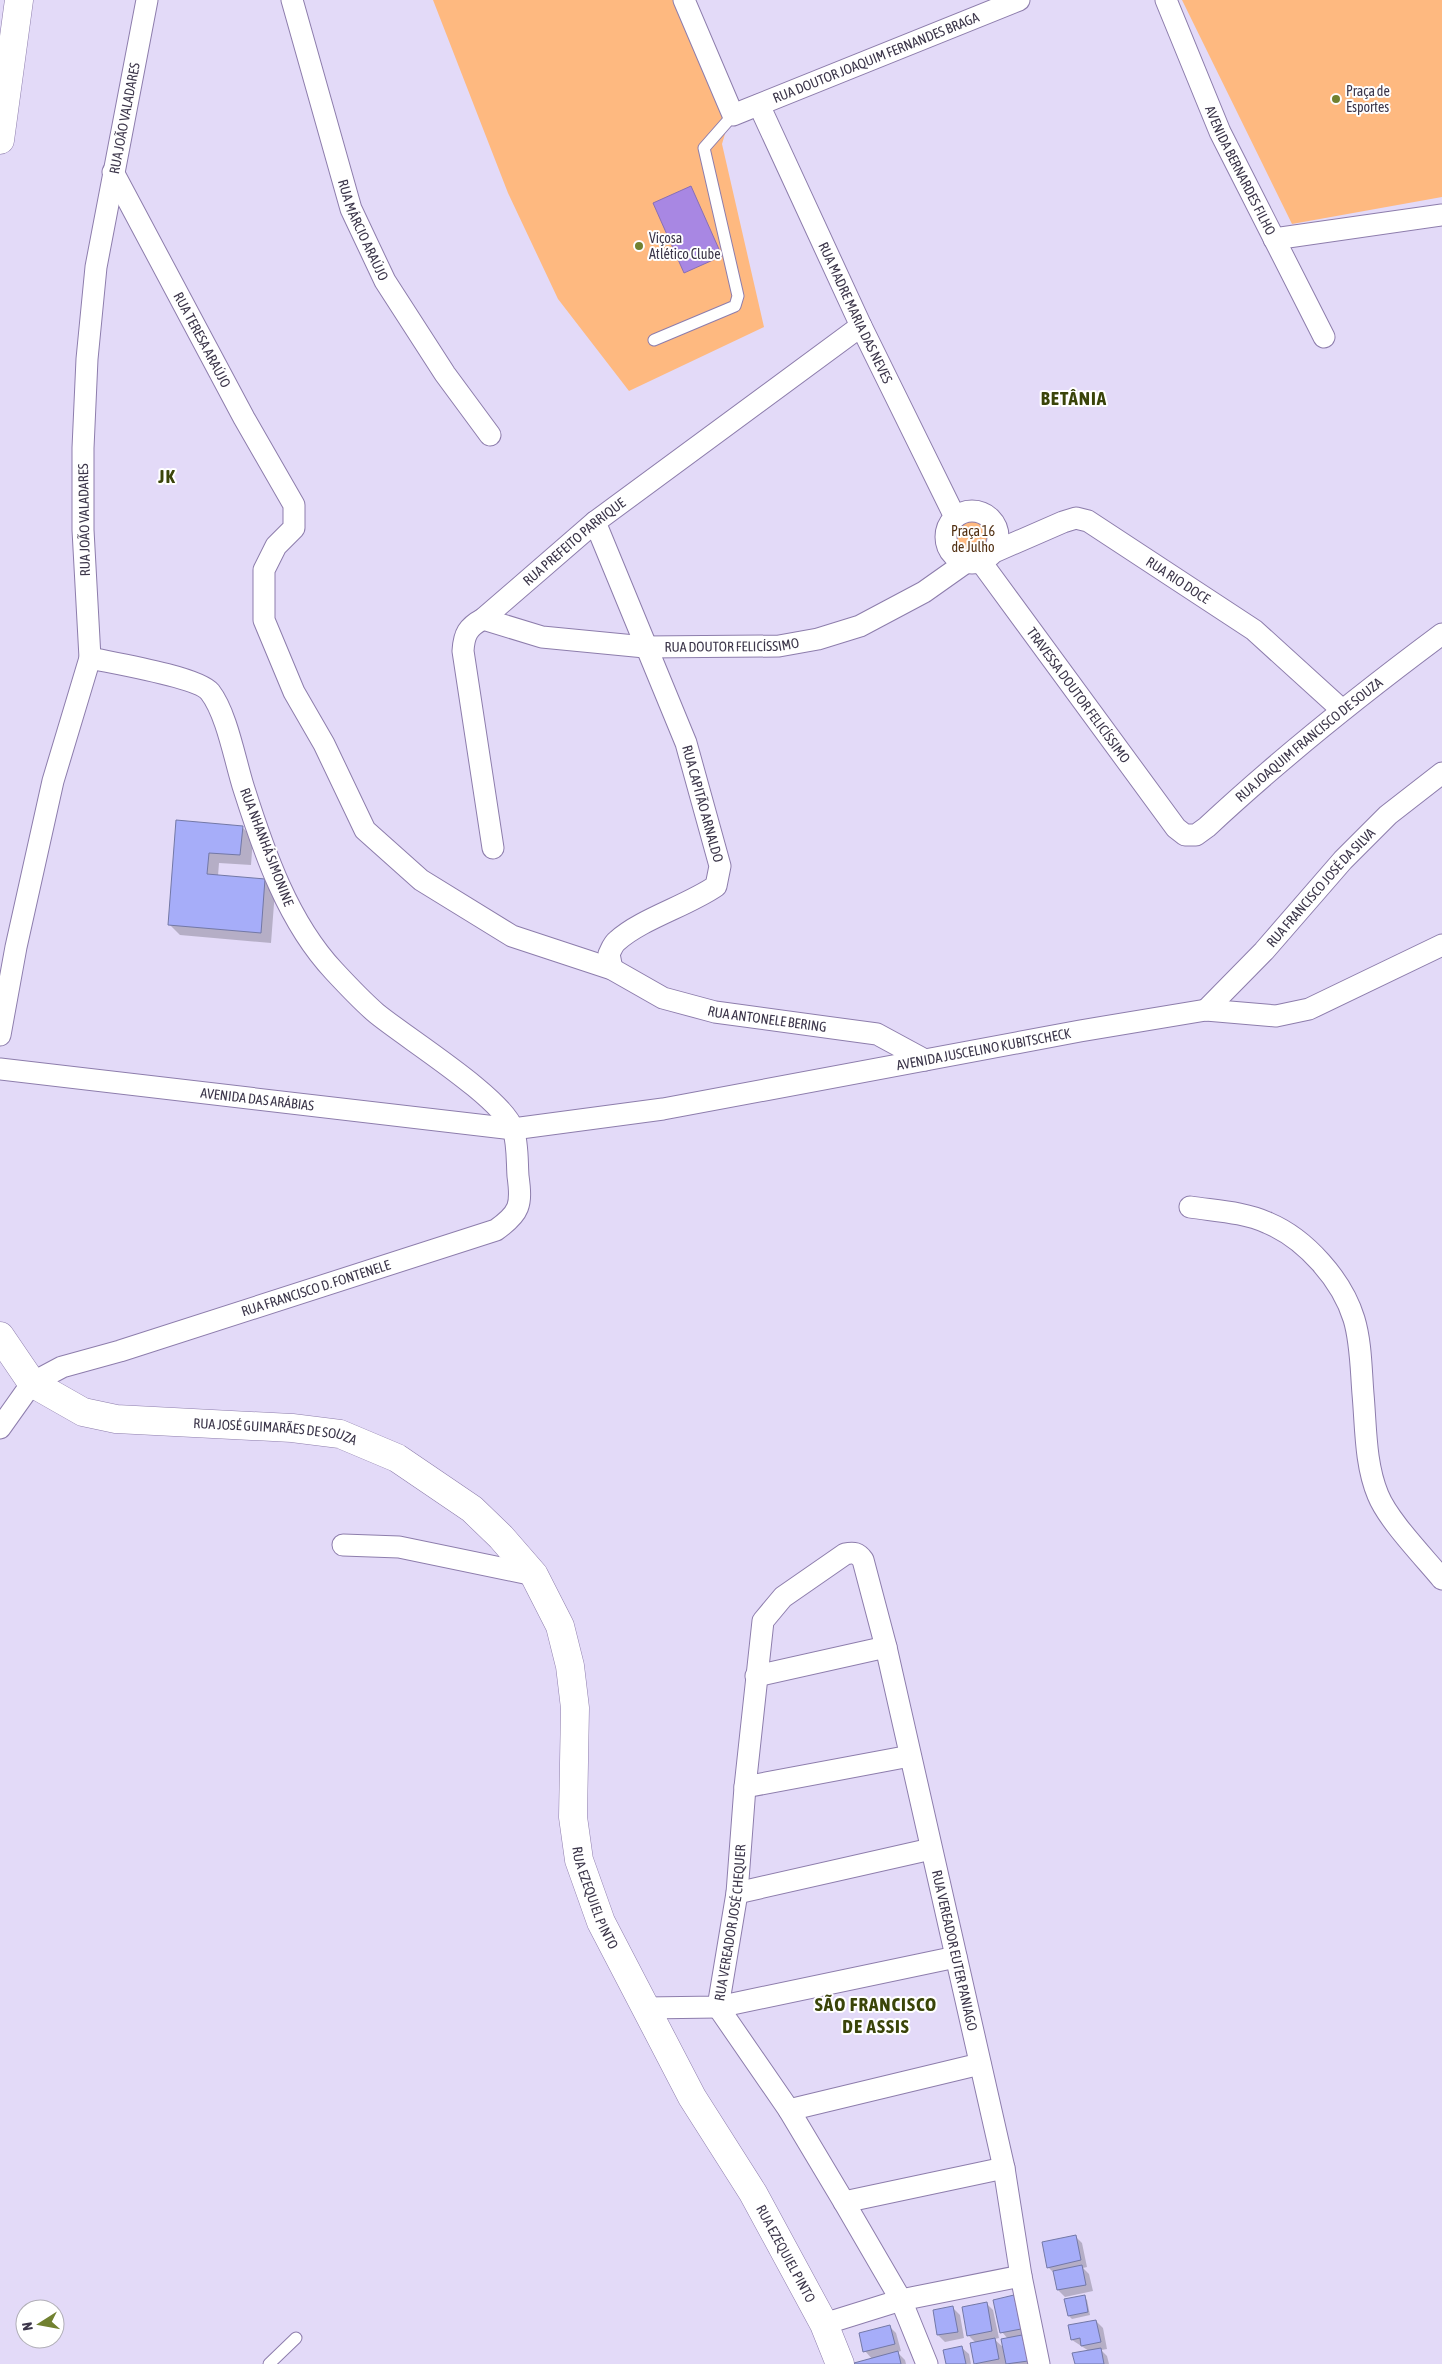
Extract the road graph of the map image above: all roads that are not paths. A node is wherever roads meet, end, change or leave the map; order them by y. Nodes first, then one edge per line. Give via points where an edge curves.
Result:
1 (147, 0) edge
2 (292, 0) edge
3 (684, 0) edge
4 (1019, 0) edge
5 (1166, 0) edge
6 (13, 2) edge
7 (759, 106) junction
8 (733, 116) junction
9 (0, 140) edge
10 (112, 172) junction
11 (1442, 215) edge
12 (1274, 238) junction
13 (861, 326) junction
14 (1324, 337) dead end
15 (654, 340) dead end
16 (490, 435) dead end
17 (294, 505) joint
18 (955, 517) junction
19 (595, 522) junction
20 (980, 559) junction
21 (483, 618) junction
22 (1442, 634) edge
23 (645, 647) junction
24 (90, 658) junction
25 (1342, 709) junction
26 (1442, 773) edge
27 (1176, 828) joint
28 (493, 848) dead end
29 (1442, 944) edge
30 (612, 969) junction
31 (1206, 1010) junction
32 (0, 1035) edge
33 (924, 1060) junction
34 (0, 1069) edge
35 (513, 1129) junction
36 (1190, 1208) dead end
37 (0, 1336) edge
38 (32, 1384) junction
39 (0, 1428) edge
40 (343, 1545) dead end
41 (845, 1554) joint
42 (534, 1576) junction
43 (1442, 1579) edge
44 (886, 1647) junction
45 (756, 1676) junction
46 (910, 1756) junction
47 (745, 1787) junction
48 (931, 1849) junction
49 (737, 1893) junction
50 (956, 1957) junction
51 (718, 2007) junction
52 (645, 2008) junction
53 (980, 2064) junction
54 (789, 2110) junction
55 (1004, 2168) junction
56 (844, 2202) junction
57 (1021, 2276) junction
58 (901, 2300) junction
59 (824, 2324) junction
60 (296, 2338) dead end
61 (269, 2364) edge
62 (840, 2364) edge
63 (927, 2364) edge
64 (1039, 2364) edge

1 - 10 street, RUA JOÃO VALADARES
2 - 16 street, RUA MÁRCIO ARAÚJO via 351,209 385,281 445,374
3 - 8 street
4 - 7 street, RUA DOUTOR JOAQUIM FERNANDES BRAGA
5 - 12 street, AVENIDA BERNARDES FILHO via 1220,132
6 - 9 street
7 - 8 street, RUA DOUTOR JOAQUIM FERNANDES BRAGA
7 - 13 street, RUA MADRE MARIA DAS NEVES
8 - 15 lane via 704,148 738,296 735,306
10 - 17 street, RUA TERESA ARAÚJO
10 - 24 street, RUA JOÃO VALADARES via 96,267 83,448 83,530
11 - 12 street
12 - 14 street, AVENIDA BERNARDES FILHO
13 - 18 street, RUA MADRE MARIA DAS NEVES
13 - 19 street, RUA PREFEITO PARRIQUE
17 - 30 street, RUA ANTONELE BERING via 294,528 276,546 264,570 264,620 294,692 324,744 365,830 420,880 512,936
18 - 20 street via 946,530 945,539 951,554
18 - 20 street via 970,511 979,512 992,521 998,536
19 - 21 street, RUA PREFEITO PARRIQUE
19 - 23 street, RUA CAPITÃO ARNALDO
20 - 23 street, RUA DOUTOR FELICÍSSIMO via 860,626 818,639 779,646
20 - 25 street, RUA RIO DOCE via 1063,522 1076,518 1088,521 1254,630
20 - 27 street, TRAVESSA DOUTOR FELICÍSSIMO
21 - 23 street, RUA DOUTOR FELICÍSSIMO via 542,637
21 - 28 street, RUA PREFEITO PARRIQUE via 464,636 463,651
22 - 25 street, RUA JOAQUIM FRANCISCO DE SOUZA
23 - 30 street, RUA CAPITÃO ARNALDO via 686,743 720,866 716,886 616,941 609,954
24 - 32 street, RUA JOÃO VALADARES via 53,781
24 - 35 street, RUA NHANHÁ SIMONINE via 188,680 209,690 220,708 270,862 297,922 332,969 375,1012 493,1101
25 - 27 street, RUA JOAQUIM FRANCISCO DE SOUZA via 1196,835 1185,835
26 - 31 street, RUA FRANCISCO JOSÉ DA SILVA via 1388,815 1343,860 1264,952
29 - 31 street, AVENIDA JUSCELINO KUBITSCHECK via 1309,1009 1276,1016
30 - 33 street, RUA ANTONELE BERING via 663,998 715,1012 877,1034
31 - 33 street, AVENIDA JUSCELINO KUBITSCHECK
33 - 35 street, AVENIDA JUSCELINO KUBITSCHECK via 664,1109
34 - 35 street, AVENIDA DAS ARÁBIAS
35 - 38 street, RUA FRANCISCO D. FONTENELE via 519,1205 512,1219 496,1230 62,1367
36 - 43 street via 1234,1213 1269,1223 1308,1249 1339,1283 1354,1319 1368,1456 1378,1495
37 - 38 street, RUA JOSÉ GUIMARÃES DE SOUZA
38 - 39 street
38 - 42 street, RUA JOSÉ GUIMARÃES DE SOUZA via 82,1412 116,1419 292,1428 340,1434 397,1458 472,1509 501,1536
40 - 42 street via 399,1547
41 - 44 street, RUA VEREADOR EUTER PANIAGO via 858,1554 863,1560
41 - 45 street, RUA VEREADOR JOSÉ CHEQUER via 783,1597 764,1621
42 - 52 street, RUA EZEQUIEL PINTO via 560,1626 570,1666 575,1708 573,1817 579,1860 601,1922
44 - 45 street
44 - 46 street, RUA VEREADOR EUTER PANIAGO
45 - 47 street, RUA VEREADOR JOSÉ CHEQUER
46 - 47 street
46 - 48 street, RUA VEREADOR EUTER PANIAGO
47 - 49 street, RUA VEREADOR JOSÉ CHEQUER
48 - 49 street
48 - 50 street, RUA VEREADOR EUTER PANIAGO
49 - 51 street, RUA VEREADOR JOSÉ CHEQUER
50 - 51 street
50 - 53 street, RUA VEREADOR EUTER PANIAGO
51 - 52 street
51 - 54 street, RUA VEREADOR JOSÉ CHEQUER
52 - 59 street, RUA EZEQUIEL PINTO via 692,2097 753,2193
53 - 54 street
53 - 55 street, RUA VEREADOR EUTER PANIAGO
54 - 56 street, RUA VEREADOR JOSÉ CHEQUER
55 - 56 street
55 - 57 street, RUA VEREADOR EUTER PANIAGO
56 - 58 street, RUA VEREADOR JOSÉ CHEQUER
57 - 58 street
57 - 64 street, RUA VEREADOR EUTER PANIAGO
58 - 59 street
58 - 63 street, RUA VEREADOR JOSÉ CHEQUER
59 - 62 street, RUA EZEQUIEL PINTO
60 - 61 lane

